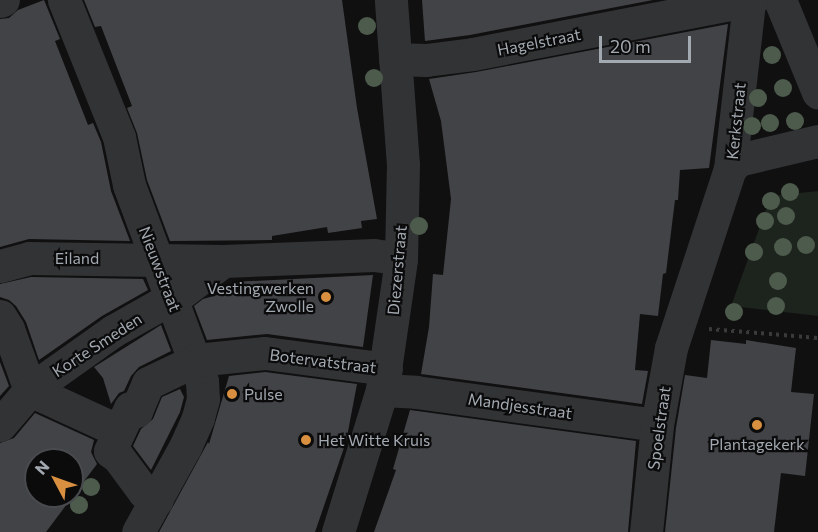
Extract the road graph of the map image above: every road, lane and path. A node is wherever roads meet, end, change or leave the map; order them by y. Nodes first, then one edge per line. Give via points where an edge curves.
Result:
1 (64, 0) edge
2 (391, 0) edge
3 (760, 0) edge
4 (395, 59) junction
5 (818, 92) edge
6 (818, 141) edge
7 (732, 155) junction
8 (401, 259) junction
9 (156, 260) junction
10 (223, 261) junction
11 (0, 266) edge
12 (171, 298) junction
13 (0, 316) edge
14 (679, 326) junction
15 (818, 338) edge
16 (196, 360) junction
17 (384, 379) junction
18 (30, 390) junction
19 (0, 424) edge
20 (657, 425) junction
21 (119, 431) junction
22 (157, 500) junction
23 (138, 532) edge
24 (338, 532) edge
25 (646, 532) edge

1 - 9 street, Nieuwstraat via 119,137 129,185
2 - 4 street, Diezerstraat
3 - 4 street, Hagelstraat via 473,54
3 - 5 street
3 - 7 street, Kerkstraat
4 - 8 street, Diezerstraat via 403,165
6 - 7 street, Kerkstraat via 738,160
7 - 14 street, Kerkstraat
8 - 10 street via 374,255
8 - 17 street, Diezerstraat
9 - 10 street
9 - 11 street, Eiland via 29,258
9 - 12 street, Nieuwstraat
10 - 12 street, Korte Smeden
12 - 16 street, Nieuwstraat
12 - 18 street, Korte Smeden via 113,331
13 - 18 street
14 - 15 path
14 - 20 street, Spoelstraat via 671,348
16 - 17 street, Botervatstraat via 265,352
16 - 21 street, Botervatstraat via 148,383 136,411 130,408
16 - 22 street, Nieuwstraat via 204,399 185,447
17 - 20 street, Mandjesstraat via 416,392
17 - 24 street, Diezerstraat
18 - 19 street, Korte Smeden
18 - 21 street
20 - 25 street, Spoelstraat
21 - 22 street via 110,451 144,492
22 - 23 street, Nieuwstraat

